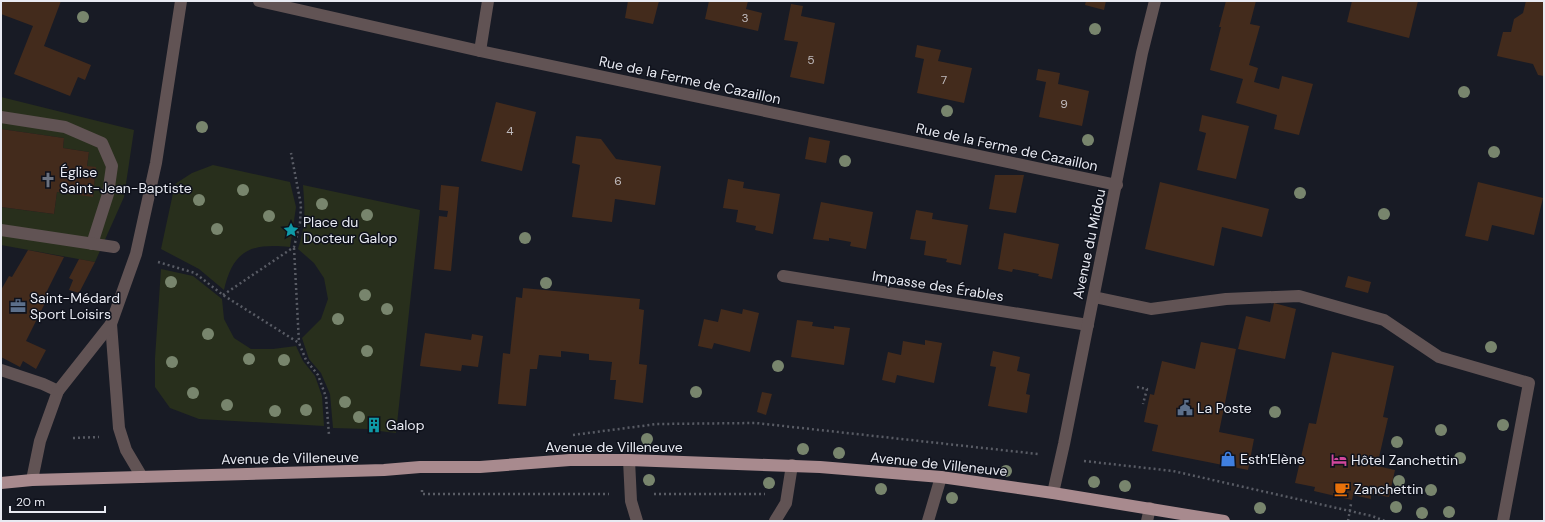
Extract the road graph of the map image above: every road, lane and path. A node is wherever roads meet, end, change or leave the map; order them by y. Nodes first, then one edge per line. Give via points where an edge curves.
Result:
1 (181, 1) edge
2 (258, 1) edge
3 (488, 1) edge
4 (1155, 1) edge
5 (480, 51) junction
6 (1, 117) edge
7 (291, 153) dead end
8 (1117, 185) junction
9 (1, 230) edge
10 (92, 244) junction
11 (114, 247) dead end
12 (294, 247) junction
13 (152, 260) dead end
14 (783, 276) dead end
15 (223, 295) junction
16 (1094, 297) junction
17 (111, 324) junction
18 (1088, 326) junction
19 (300, 344) junction
20 (1, 370) edge
21 (1137, 387) dead end
22 (58, 391) junction
23 (1143, 404) dead end
24 (329, 435) dead end
25 (571, 435) dead end
26 (99, 436) dead end
27 (73, 438) dead end
28 (1061, 458) junction
29 (629, 460) junction
30 (792, 465) junction
31 (420, 467) junction
32 (142, 477) junction
33 (941, 477) junction
34 (32, 480) junction
35 (1, 483) edge
36 (1053, 493) junction
37 (630, 494) junction
38 (788, 494) junction
39 (1351, 504) dead end
40 (1150, 508) junction
41 (1350, 510) junction
42 (637, 521) edge
43 (775, 521) edge
44 (928, 521) edge
45 (1147, 521) edge
46 (1224, 521) edge
47 (1348, 521) edge
48 (1385, 521) edge
49 (1503, 521) edge

1 - 17 street via 154,171 136,254
2 - 5 street, Rue de la Ferme de Cazaillon
3 - 5 street
4 - 8 street, Avenue du Midou via 1142,53
5 - 8 street, Rue de la Ferme de Cazaillon
6 - 10 street via 65,127 102,143 112,166 108,194
7 - 12 path via 301,206
8 - 16 street, Avenue du Midou
9 - 10 street
10 - 11 street
12 - 15 path
12 - 19 path
13 - 15 path via 196,273
14 - 18 street, Impasse des Érables
15 - 19 path
16 - 18 street, Avenue du Midou
16 - 49 street via 1151,309 1226,298 1299,296 1384,320 1439,357 1529,383
17 - 22 street
17 - 32 street via 119,428 126,450
18 - 28 street, Avenue du Midou
19 - 24 path via 306,360 318,375 326,397
20 - 22 street
21 - 23 path via 1147,389
22 - 34 street via 40,441
25 - 28 path via 657,424 756,423
26 - 27 path
28 - 36 street, Avenue du Midou
28 - 41 path via 1173,471
29 - 30 main road, Avenue de Villeneuve
29 - 31 main road, Avenue de Villeneuve via 570,460 480,467
29 - 37 street
30 - 33 main road, Avenue de Villeneuve
30 - 38 street
31 - 32 main road, Avenue de Villeneuve via 369,471
31 - 37 path via 422,494
32 - 34 main road, Avenue de Villeneuve
33 - 36 main road, Avenue de Villeneuve
33 - 44 street
34 - 35 main road, Avenue de Villeneuve
36 - 40 main road, Avenue de Villeneuve
37 - 38 path
37 - 42 street
38 - 43 street via 786,503
39 - 41 path
40 - 45 street
40 - 46 main road, Avenue de Villeneuve
41 - 47 path
41 - 48 path

